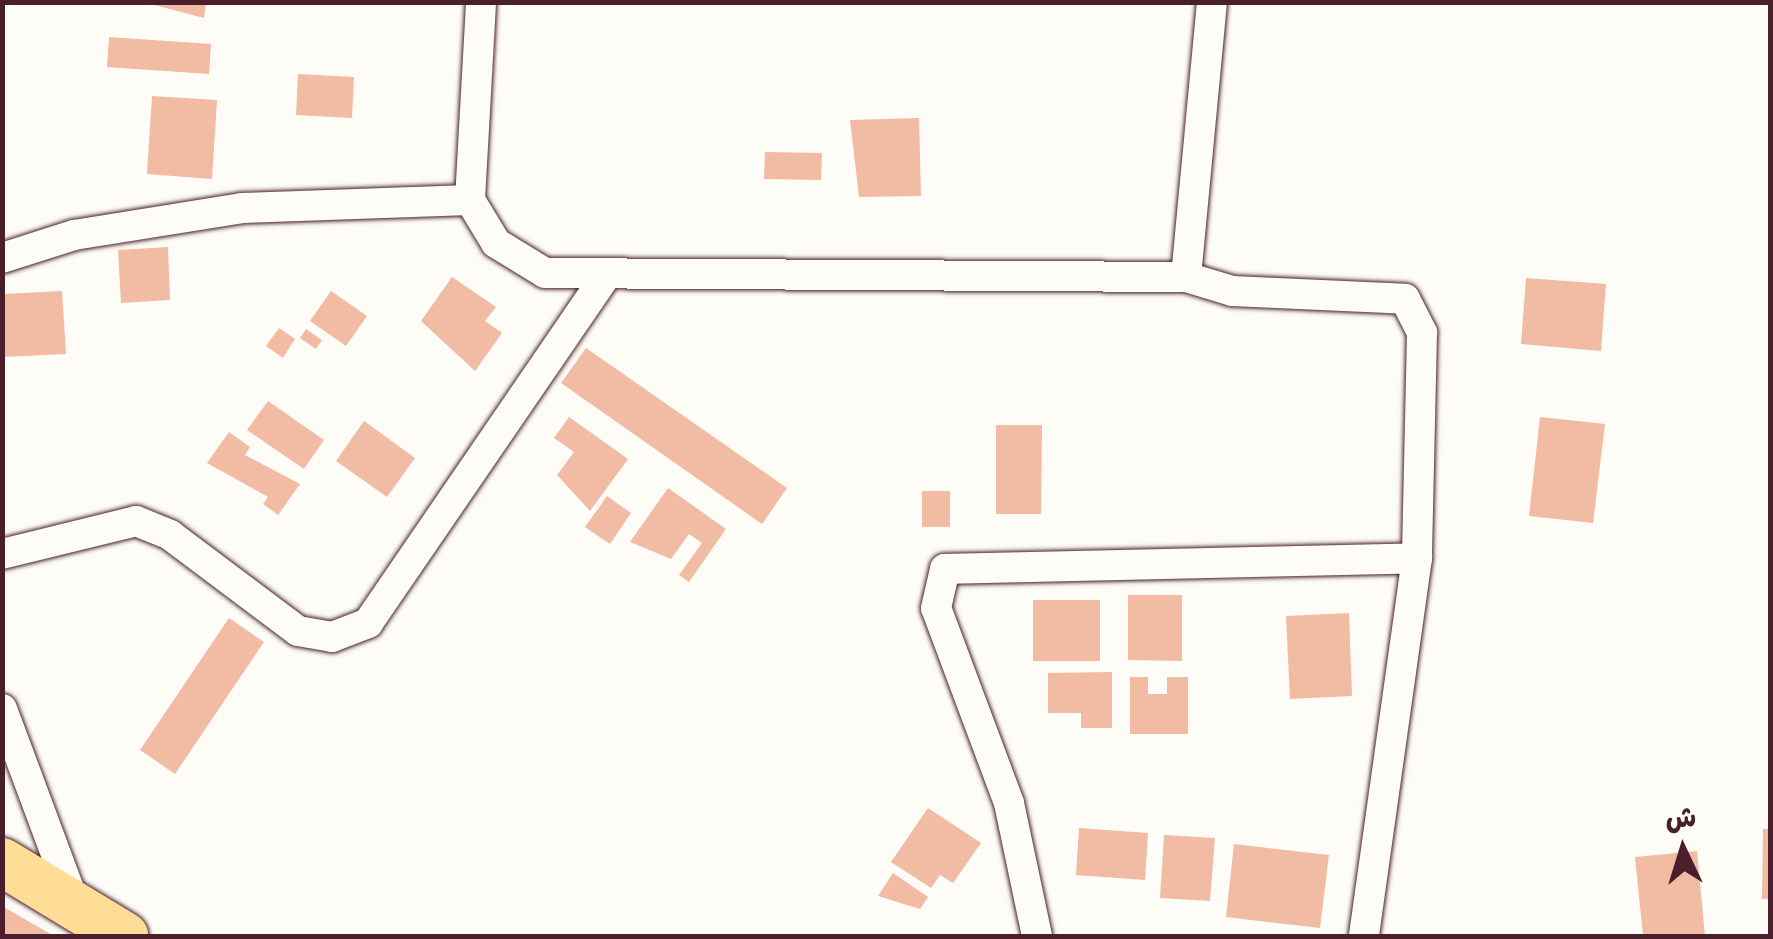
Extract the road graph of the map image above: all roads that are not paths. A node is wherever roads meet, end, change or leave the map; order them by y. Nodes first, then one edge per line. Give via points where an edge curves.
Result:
1 (482, 2) edge
2 (1212, 2) edge
3 (470, 200) junction
4 (2, 258) edge
5 (608, 274) junction
6 (1186, 276) junction
7 (2, 554) edge
8 (1417, 558) junction
9 (2, 709) edge
10 (2, 862) edge
11 (74, 903) junction
12 (124, 936) edge
13 (1037, 936) edge
14 (1364, 936) edge

1 - 3 street
2 - 6 street
3 - 4 street via 242,208 74,235
3 - 5 street via 496,243 545,274
5 - 6 street
5 - 7 street via 368,623 332,637 298,632 170,535 136,521
6 - 8 street via 1232,291 1405,300 1422,334
8 - 13 street via 945,569 936,608 1008,803
8 - 14 street
9 - 11 street
10 - 11 highway
11 - 12 highway

